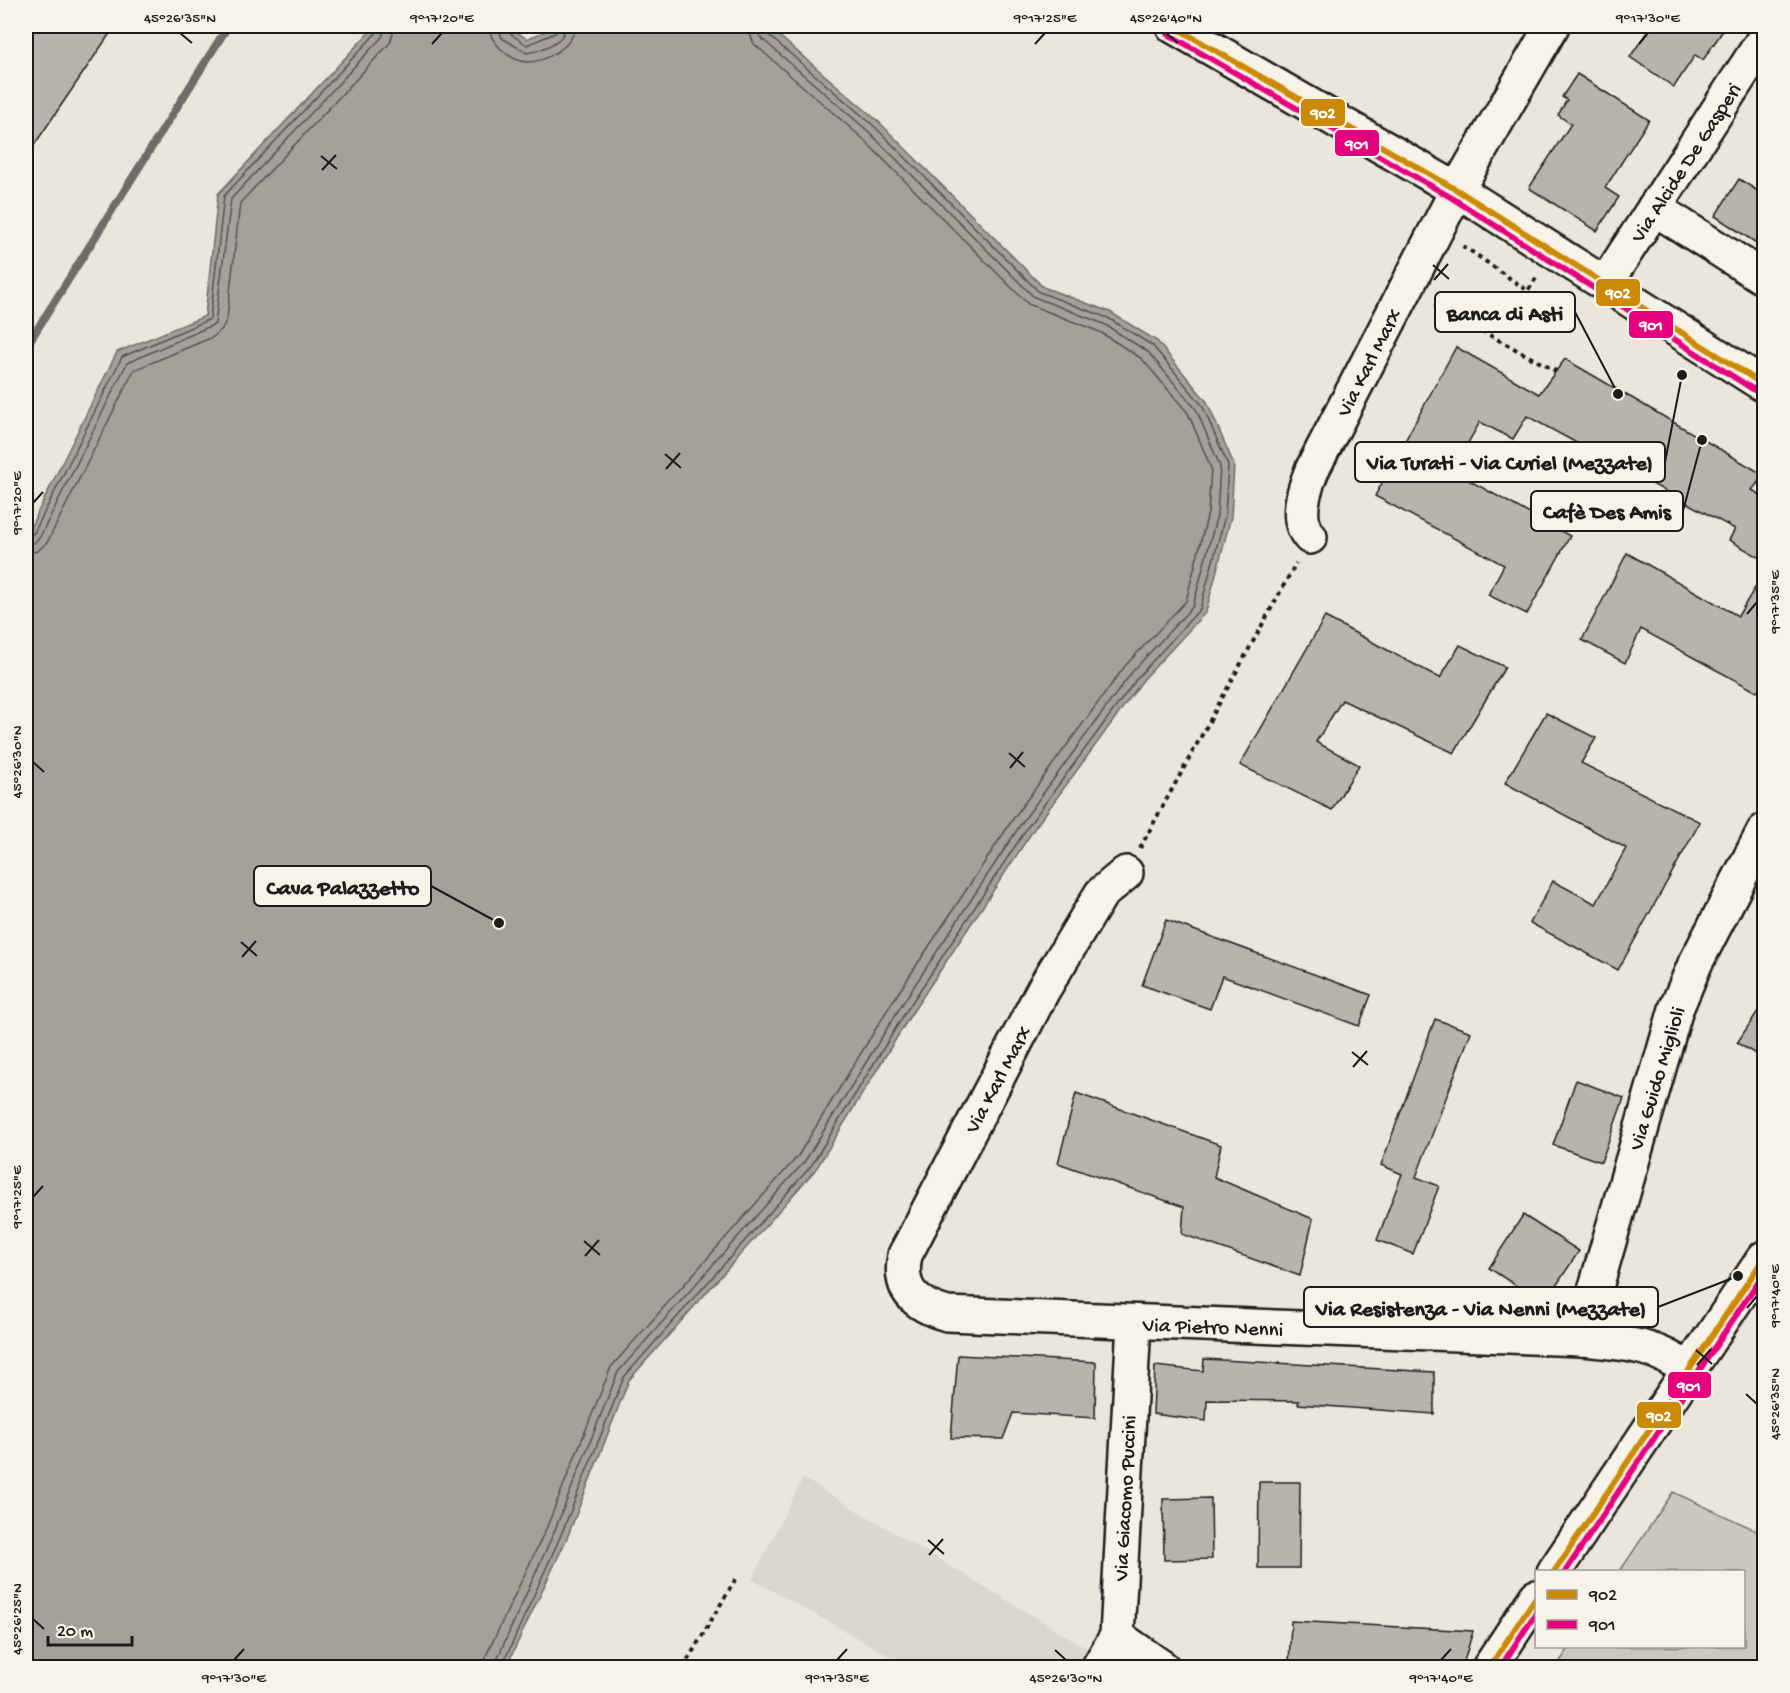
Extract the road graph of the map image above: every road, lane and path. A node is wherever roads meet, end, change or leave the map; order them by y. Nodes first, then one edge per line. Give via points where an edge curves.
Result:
1 (1173, 26) edge
2 (1552, 26) edge
3 (1764, 39) edge
4 (1457, 190) junction
5 (1654, 208) junction
6 (1764, 278) edge
7 (1605, 284) junction
8 (1434, 305) dead end
9 (1556, 371) dead end
10 (1764, 385) edge
11 (1758, 483) dead end
12 (1764, 486) edge
13 (1310, 537) dead end
14 (1764, 831) edge
15 (1126, 873) dead end
16 (1764, 1258) edge
17 (914, 1298) joint
18 (1134, 1323) junction
19 (1581, 1339) junction
20 (1689, 1370) junction
21 (1555, 1570) edge
22 (738, 1575) dead end
23 (1535, 1599) edge
24 (1117, 1636) junction
25 (683, 1668) edge
26 (1098, 1668) edge
27 (1163, 1668) edge
28 (1489, 1668) edge

1 - 4 street
2 - 4 street, Via Karl Marx
3 - 5 street, Via Alcide De Gasperi
4 - 7 street
4 - 13 street, Via Karl Marx via 1312,470 1302,508 1304,531
5 - 6 street
5 - 7 street, Via Alcide De Gasperi
7 - 10 street
8 - 9 path
11 - 12 path
14 - 19 street, Via Guido Miglioli via 1676,1009
15 - 17 street, Via Karl Marx via 1101,894 1043,990 905,1254 904,1283
16 - 20 street
17 - 18 street, Via Pietro Nenni via 929,1309 946,1314
18 - 19 street, Via Pietro Nenni
18 - 24 street, Via Giacomo Puccini
19 - 20 street, Via Pietro Nenni via 1649,1348 1670,1356
20 - 21 street
22 - 25 path
23 - 28 street
24 - 26 street, Via Giacomo Puccini
24 - 27 street

